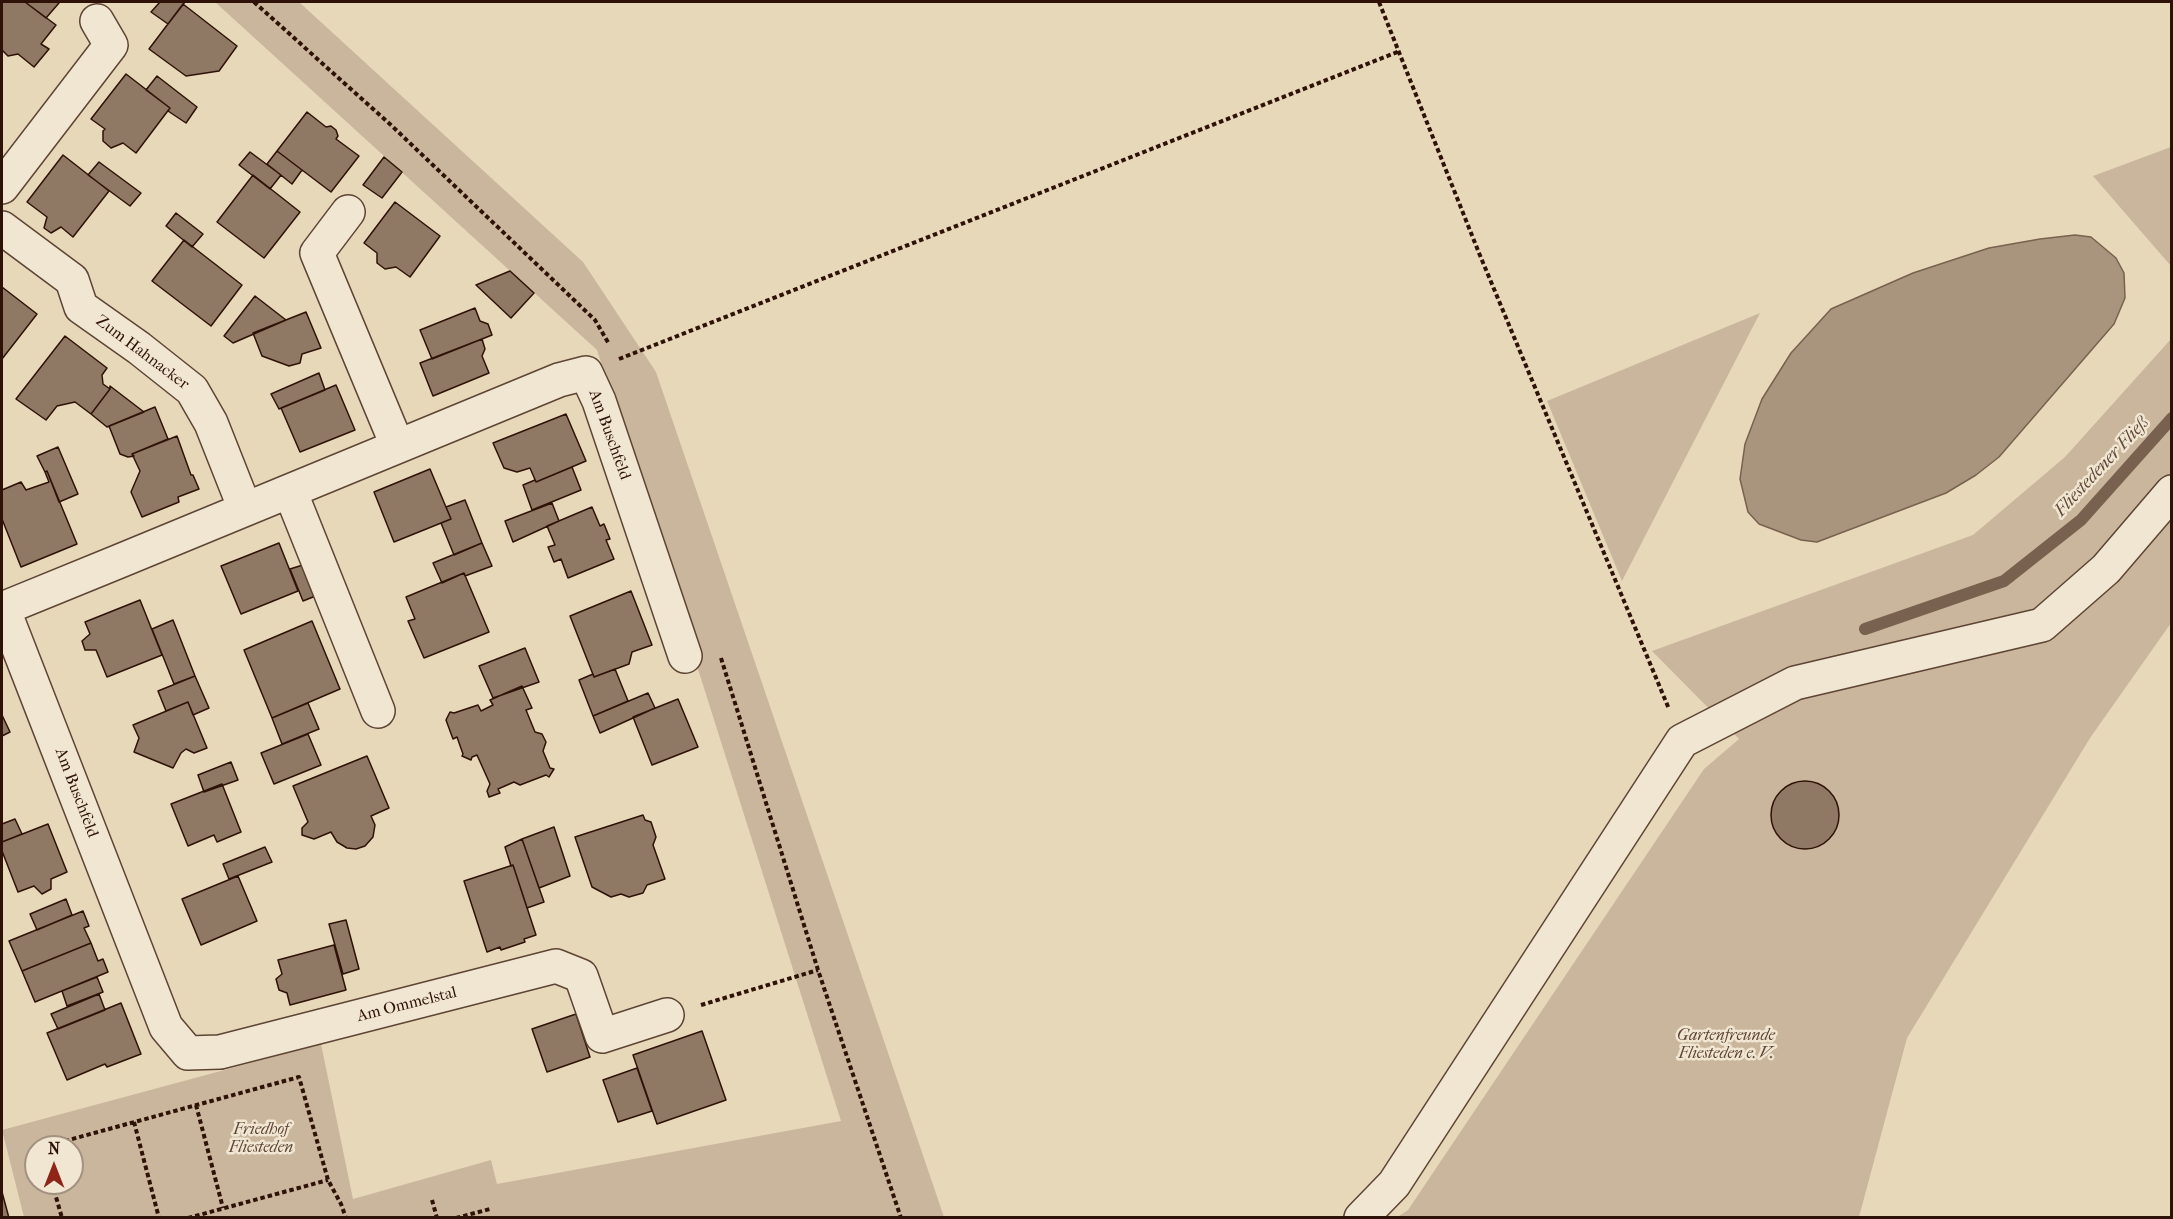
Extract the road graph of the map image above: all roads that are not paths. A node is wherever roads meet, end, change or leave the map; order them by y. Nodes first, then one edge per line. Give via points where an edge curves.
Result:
1 (97, 21) dead end
2 (2, 187) edge
3 (348, 212) dead end
4 (2, 228) edge
5 (397, 445) junction
6 (290, 491) junction
7 (2172, 492) edge
8 (245, 509) junction
9 (2, 608) edge
10 (685, 656) dead end
11 (378, 711) dead end
12 (148, 978) joint
13 (667, 1015) road end
14 (1361, 1218) edge

1 - 2 street via 111,45
3 - 5 street via 317,253
4 - 8 street, Zum Hahnacker via 72,280 81,307 192,390 211,423
5 - 6 street, Am Buschfeld
5 - 10 street, Am Buschfeld via 585,373 599,401
6 - 8 street, Am Buschfeld
6 - 11 street
7 - 14 street via 2106,569 2042,625 1795,683 1682,741 1394,1184
8 - 9 street, Am Buschfeld
9 - 12 street, Am Buschfeld
12 - 13 street, Am Ommelstal via 166,1027 188,1053 220,1052 556,966 581,976 602,1036

